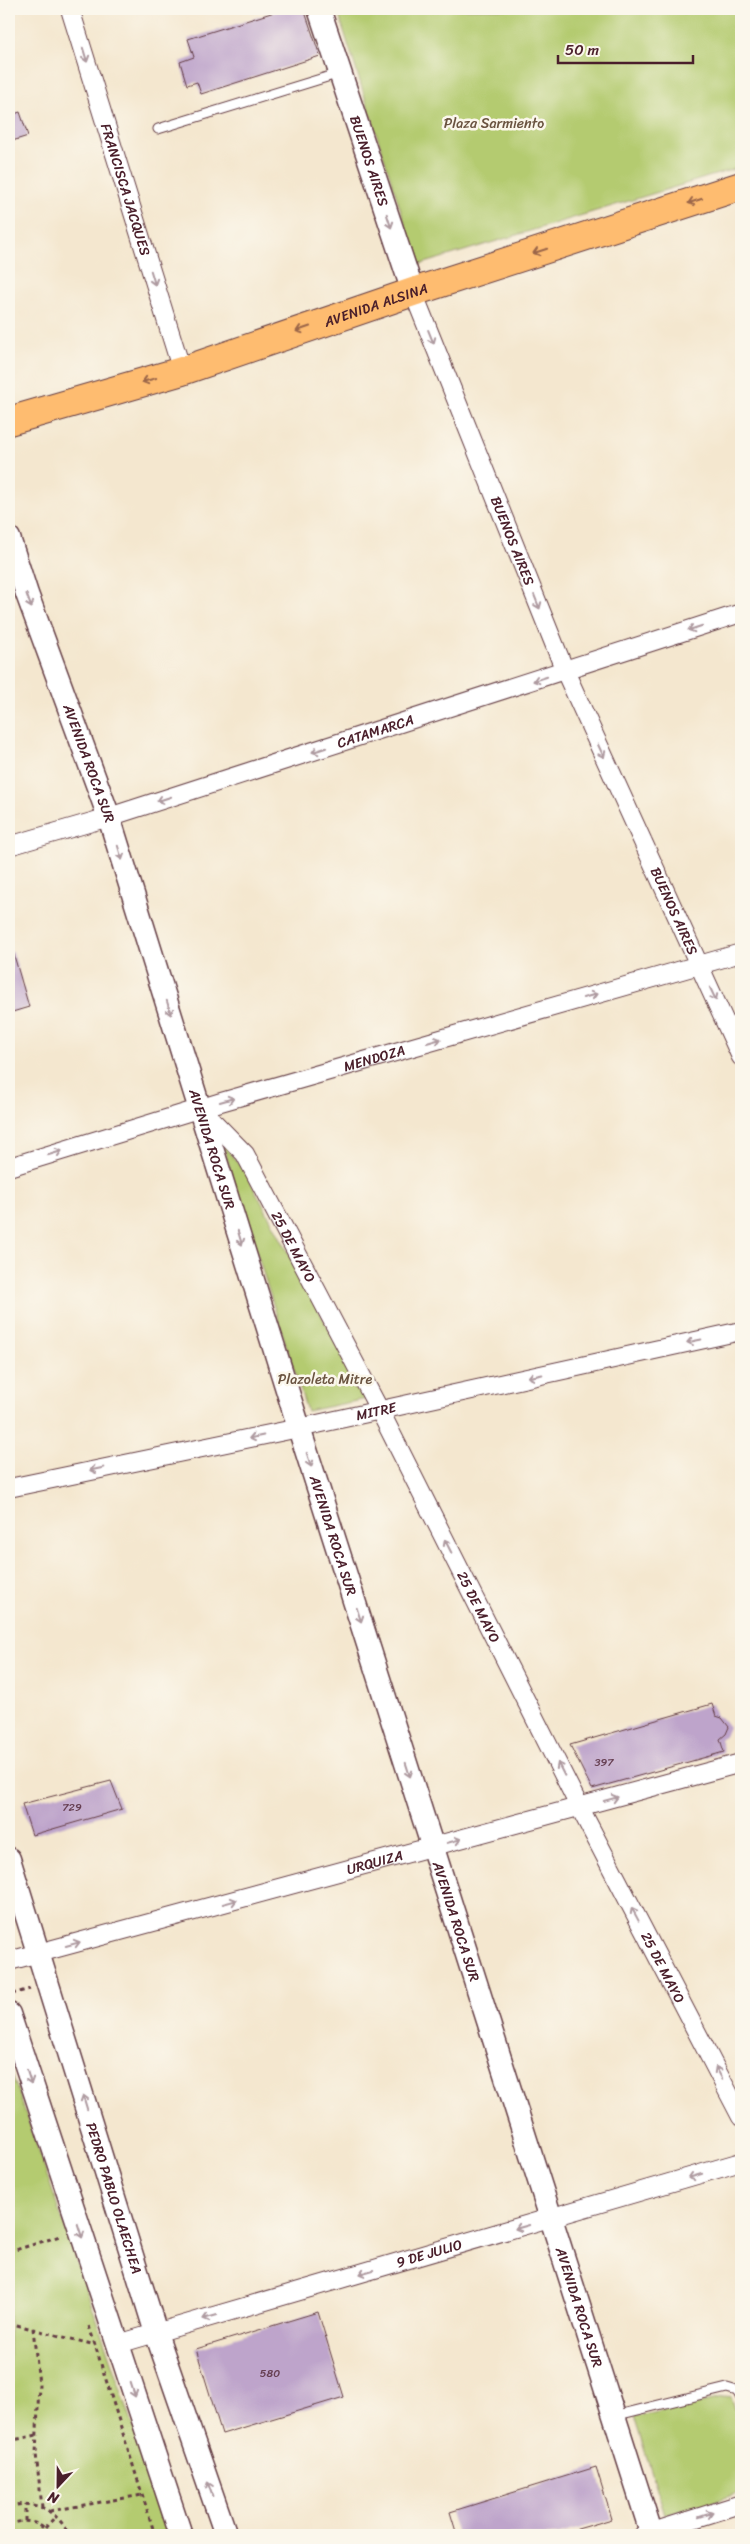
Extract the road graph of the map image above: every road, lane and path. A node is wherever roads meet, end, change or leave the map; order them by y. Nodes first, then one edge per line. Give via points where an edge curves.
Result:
1 (70, 9) edge
2 (319, 9) edge
3 (340, 73) junction
4 (158, 129) dead end
5 (741, 186) edge
6 (413, 292) junction
7 (182, 370) junction
8 (9, 421) edge
9 (9, 538) edge
10 (741, 613) edge
11 (565, 671) junction
12 (109, 817) junction
13 (9, 846) edge
14 (741, 954) edge
15 (700, 965) junction
16 (741, 1057) edge
17 (200, 1108) junction
18 (9, 1167) edge
19 (741, 1331) edge
20 (380, 1411) junction
21 (299, 1428) junction
22 (9, 1488) edge
23 (741, 1764) edge
24 (580, 1808) junction
25 (433, 1847) junction
26 (9, 1859) edge
27 (39, 1953) junction
28 (9, 1961) edge
29 (9, 2014) edge
30 (741, 2116) edge
31 (741, 2162) edge
32 (550, 2219) junction
33 (60, 2236) dead end
34 (9, 2252) edge
35 (9, 2317) edge
36 (11, 2322) edge
37 (33, 2328) junction
38 (156, 2333) junction
39 (118, 2344) junction
40 (741, 2398) edge
41 (613, 2416) junction
42 (37, 2435) junction
43 (9, 2441) edge
44 (142, 2495) dead end
45 (25, 2504) junction
46 (741, 2504) edge
47 (9, 2507) edge
48 (42, 2507) junction
49 (50, 2511) junction
50 (56, 2516) junction
51 (25, 2521) junction
52 (9, 2525) edge
53 (45, 2528) junction
54 (649, 2534) edge
55 (50, 2535) edge
56 (69, 2535) edge
57 (181, 2535) edge
58 (226, 2535) edge

1 -> 7 street, FRANCISCA JACQUES
2 - 3 street, BUENOS AIRES
3 - 4 lane
3 -> 6 street, BUENOS AIRES
5 -> 6 highway, AVENIDA ALSINA
6 -> 7 highway, AVENIDA ALSINA
6 -> 11 street, BUENOS AIRES
7 -> 8 highway, AVENIDA ALSINA
9 -> 12 street, AVENIDA ROCA SUR via 26,594
10 -> 11 street, CATAMARCA
11 -> 12 street, CATAMARCA
11 -> 15 street, BUENOS AIRES
12 - 13 street, CATAMARCA
12 -> 17 street, AVENIDA ROCA SUR
14 - 15 street, MENDOZA
15 -> 16 street, BUENOS AIRES
17 -> 15 street, MENDOZA
18 -> 17 street, MENDOZA
17 - 20 street, 25 DE MAYO via 245,1154
17 -> 21 street, AVENIDA ROCA SUR
19 -> 20 street, MITRE
20 - 21 street, MITRE
24 -> 20 street, 25 DE MAYO
21 -> 22 street, MITRE
21 -> 25 street, AVENIDA ROCA SUR
24 -> 23 street, URQUIZA
25 -> 24 street, URQUIZA
30 -> 24 street, 25 DE MAYO
27 -> 25 street, URQUIZA
25 - 32 street, AVENIDA ROCA SUR
26 - 27 street, PEDRO PABLO OLAECHEA
27 - 28 street, URQUIZA
38 -> 27 street, PEDRO PABLO OLAECHEA
29 -> 39 street
31 -> 32 street, 9 DE JULIO
32 -> 38 street, 9 DE JULIO
32 - 41 street, AVENIDA ROCA SUR
33 - 34 path
35 - 36 path
36 - 37 path
37 - 39 path via 95,2345
37 - 42 path via 39,2384
38 - 39 street, 9 DE JULIO
58 -> 38 street, PEDRO PABLO OLAECHEA
39 -> 57 street
40 - 41 lane via 737,2391 727,2388
41 - 54 street, AVENIDA ROCA SUR
42 - 43 path
42 - 48 path
44 - 49 path
45 - 47 path
45 - 48 path
45 - 51 path
54 -> 46 street
48 - 49 path
49 - 50 path
50 - 53 path
50 - 56 path
51 - 52 path
51 - 53 path
53 - 55 path

